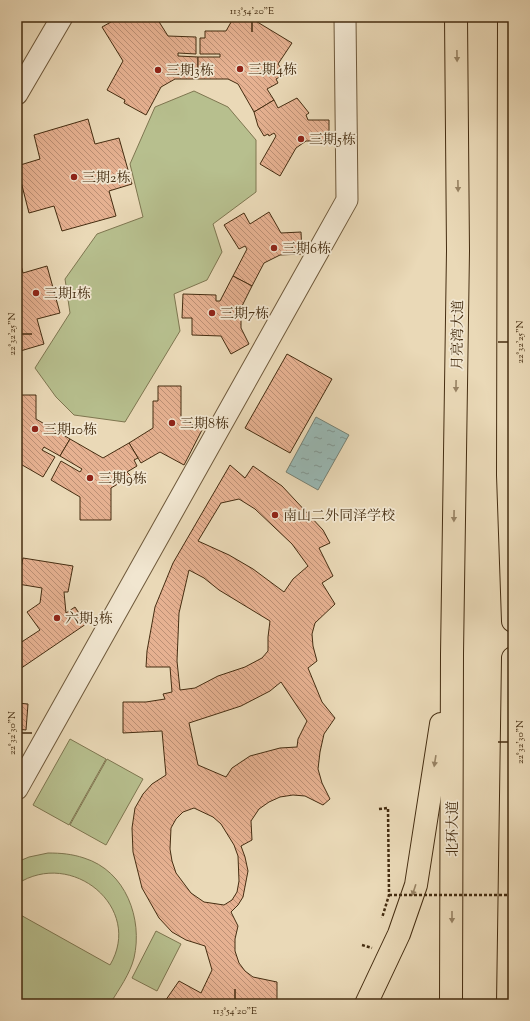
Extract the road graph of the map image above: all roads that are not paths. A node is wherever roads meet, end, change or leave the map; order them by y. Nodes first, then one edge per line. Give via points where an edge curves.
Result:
1 (62, 17) edge
2 (345, 17) edge
3 (456, 17) edge
4 (509, 17) edge
5 (25, 63) edge
6 (17, 94) edge
7 (513, 621) edge
8 (452, 654) junction
9 (513, 658) edge
10 (17, 789) edge
11 (366, 1004) edge
12 (451, 1004) edge
13 (508, 1004) edge

1 - 5 street
2 - 10 street via 347,200
3 -> 8 main road, 月亮湾大道 via 458,250
4 - 7 main road via 508,468
5 - 6 street
8 -> 11 main road via 416,886 399,934
8 -> 12 main road, 北环大道
9 - 13 main road

